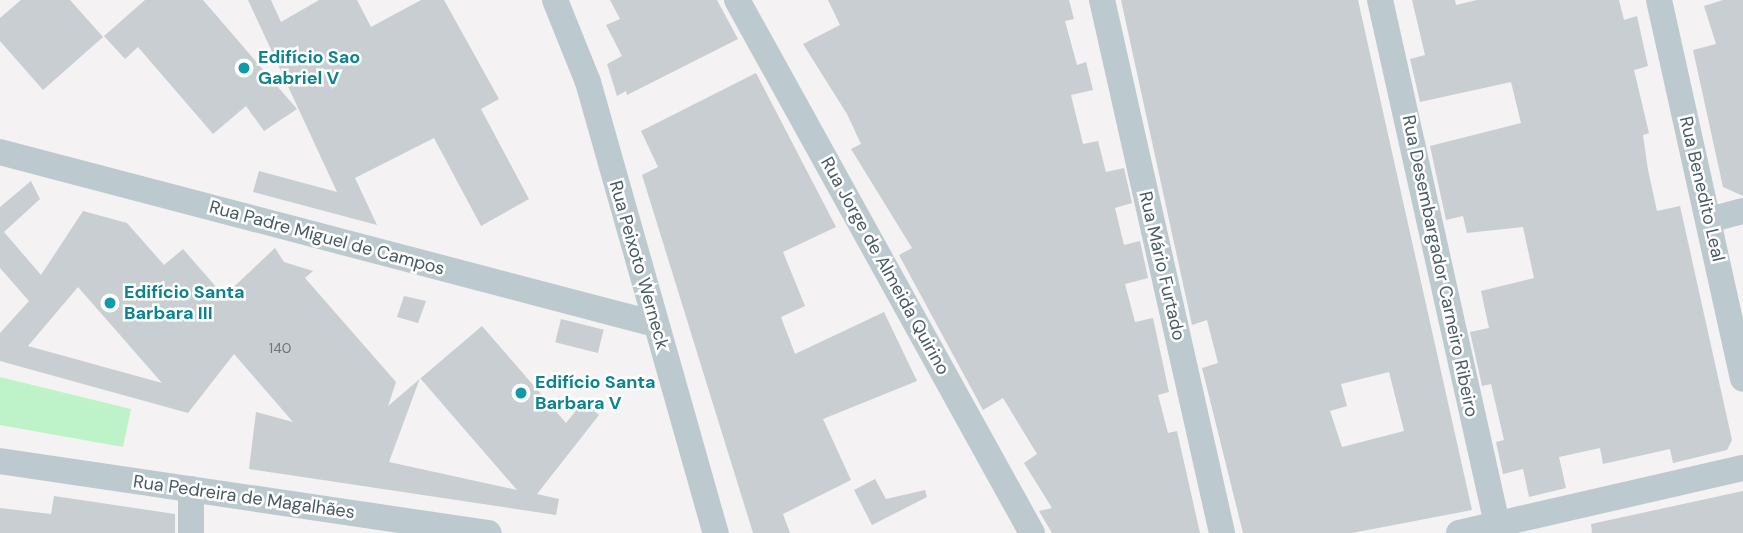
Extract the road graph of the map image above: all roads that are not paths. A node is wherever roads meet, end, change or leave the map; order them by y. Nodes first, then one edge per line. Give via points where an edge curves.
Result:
1 (555, 0) edge
2 (737, 0) edge
3 (1102, 0) edge
4 (1380, 0) edge
5 (1659, 0) edge
6 (0, 152) edge
7 (1743, 211) edge
8 (1709, 220) junction
9 (654, 324) junction
10 (1743, 379) edge
11 (0, 461) edge
12 (1743, 468) edge
13 (191, 489) junction
14 (1498, 529) edge
15 (191, 533) edge
16 (489, 533) edge
17 (716, 533) edge
18 (1031, 533) edge
19 (1222, 533) edge
20 (1459, 533) edge

1 - 9 street, Rua Peixoto Werneck via 588,82
2 - 18 street, Rua Jorge de Almeida Quirino
3 - 19 street, Rua Mário Furtado
4 - 14 street, Rua Desembargador Carneiro Ribeiro
5 - 8 street, Rua Benedito Leal
6 - 9 street, Rua Padre Miguel de Campos
7 - 8 street
8 - 10 street, Rua Benedito Leal
9 - 17 street, Rua Peixoto Werneck
11 - 13 street, Rua Pedreira de Magalhães
12 - 14 street
13 - 15 street
13 - 16 street, Rua Pedreira de Magalhães
14 - 20 street

